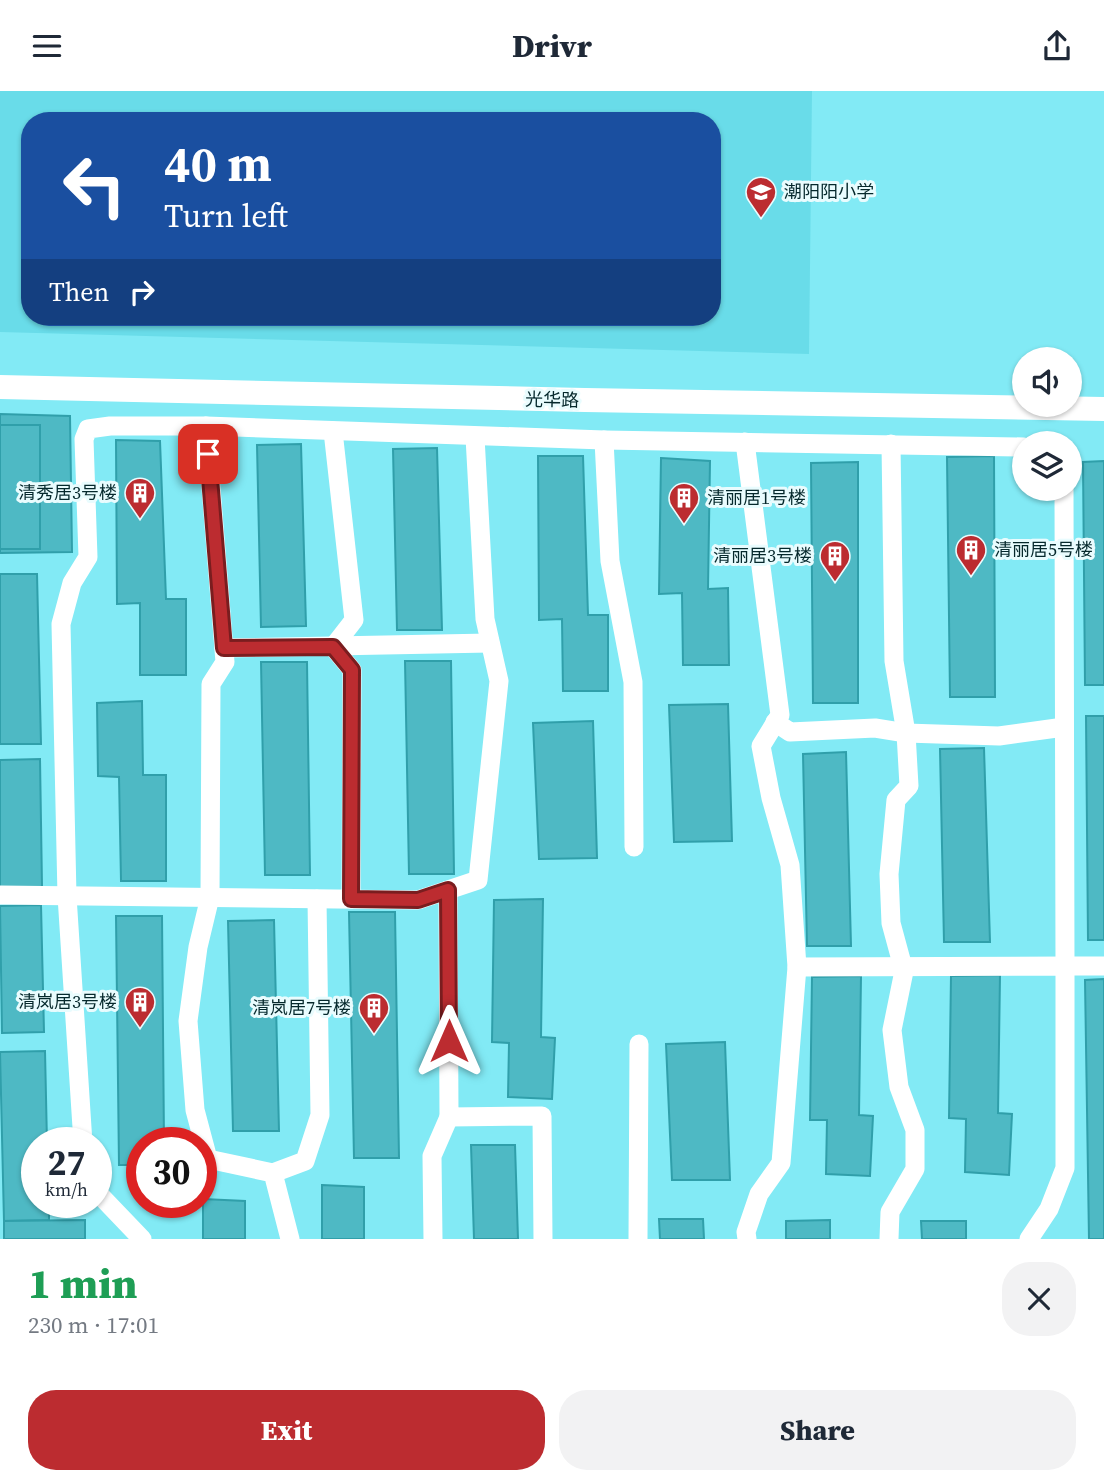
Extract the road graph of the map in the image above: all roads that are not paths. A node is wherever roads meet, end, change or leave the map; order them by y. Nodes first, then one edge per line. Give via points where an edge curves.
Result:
1 (0, 387) edge
2 (1104, 409) edge
3 (206, 426) junction
4 (333, 431) junction
5 (475, 437) junction
6 (604, 440) junction
7 (745, 442) junction
8 (891, 444) junction
9 (1012, 447) edge
10 (1065, 501) edge
11 (490, 643) junction
12 (333, 647) junction
13 (224, 648) junction
14 (775, 722) junction
15 (1064, 727) junction
16 (906, 733) junction
17 (634, 847) dead end
18 (448, 890) junction
19 (0, 895) edge
20 (68, 896) junction
21 (210, 897) junction
22 (317, 899) junction
23 (351, 899) junction
24 (903, 966) junction
25 (1065, 966) junction
26 (1104, 966) edge
27 (797, 967) junction
28 (639, 1044) dead end
29 (449, 1117) junction
30 (82, 1127) edge
31 (273, 1173) junction
32 (112, 1208) edge
33 (142, 1239) edge
34 (290, 1239) edge
35 (433, 1239) edge
36 (543, 1239) edge
37 (638, 1239) edge
38 (747, 1239) edge
39 (889, 1239) edge
40 (1029, 1239) edge

1 - 2 street, 光华路
3 - 4 street
3 - 13 street
3 - 20 street via 110,426 88,429 84,439 89,557 72,583 61,624
4 - 5 street
4 - 12 street via 354,620
5 - 6 street
5 - 11 street
6 - 7 street
6 - 17 street via 610,561 633,681
7 - 8 street
7 - 14 street via 780,715
8 - 9 street
8 - 16 street via 894,660
10 - 15 street
11 - 12 street
11 - 18 street via 499,681 478,880
12 - 13 street
12 - 23 street via 352,670
13 - 21 street via 225,661 211,684
14 - 16 street via 790,732 875,728
14 - 27 street via 761,746 790,865
15 - 16 street via 999,736
15 - 25 street
16 - 24 street via 909,786 896,800 889,874 891,923
18 - 23 street via 418,900
18 - 29 street
19 - 20 street
20 - 21 street
20 - 30 street
21 - 22 street
21 - 31 street via 188,1021 195,1111 208,1159
22 - 23 street
22 - 31 street via 320,1115 304,1161
24 - 25 street
24 - 27 street
24 - 39 street via 892,1030 899,1087 915,1130 915,1169 890,1212
25 - 26 street
25 - 40 street via 1065,1168 1049,1209
27 - 38 street via 781,1163 759,1193
28 - 37 street
29 - 35 street via 432,1156
29 - 36 street via 542,1116
31 - 34 street
32 - 33 street

